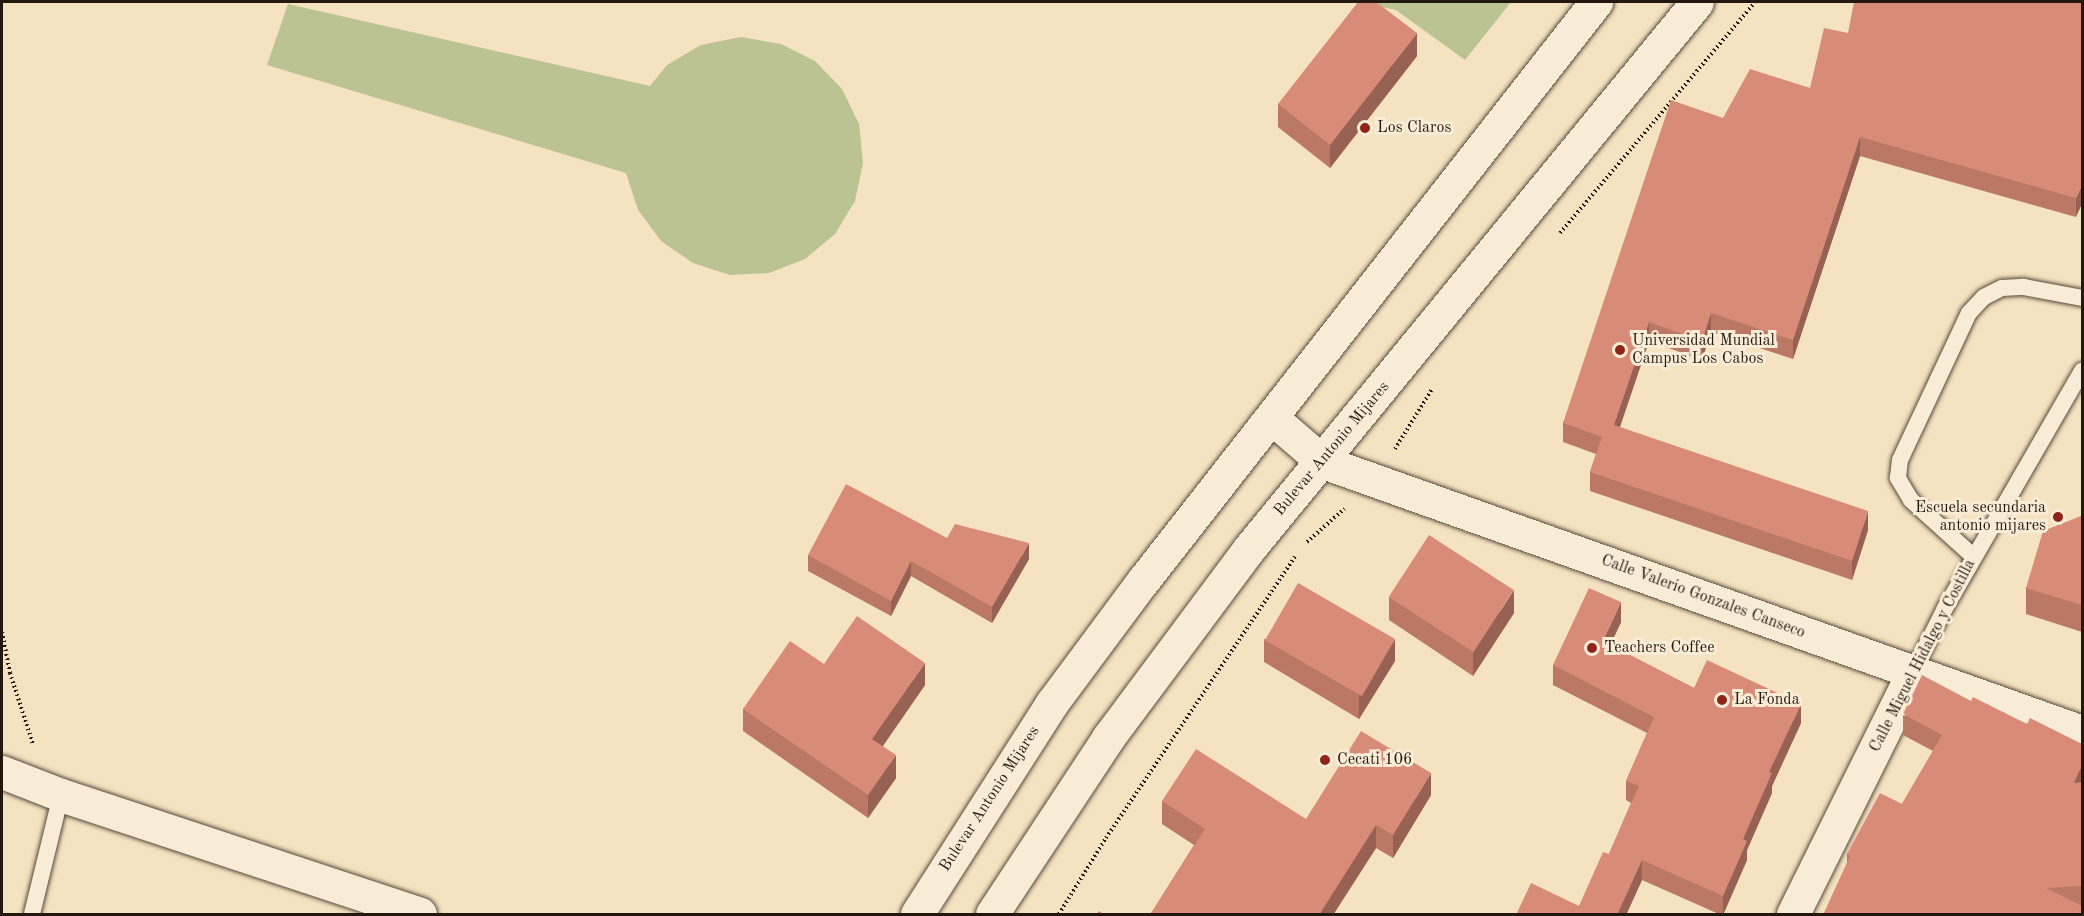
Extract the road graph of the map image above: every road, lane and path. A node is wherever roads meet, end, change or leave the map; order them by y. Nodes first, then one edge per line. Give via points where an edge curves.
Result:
1 (1596, 2) edge
2 (1696, 2) edge
3 (2082, 298) edge
4 (2082, 371) edge
5 (1272, 418) junction
6 (1323, 462) junction
7 (1974, 557) junction
8 (2, 632) edge
9 (1913, 672) junction
10 (2082, 732) edge
11 (2, 772) edge
12 (54, 793) junction
13 (386, 909) edge
14 (32, 915) edge
15 (420, 915) edge
16 (917, 915) edge
17 (992, 915) edge
18 (1793, 915) edge

1 - 5 main road, Bulevar Antonio Mijares
2 - 6 main road, Bulevar Antonio Mijares
3 - 7 lane via 2024,287 2002,288 1984,297 1969,313 1900,460 1898,478 1911,500
4 - 7 lane, Calle Miguel Hidalgo y Costilla
5 - 6 main road
5 - 16 main road, Bulevar Antonio Mijares via 1052,703
6 - 9 main road, Calle Valerio Gonzales Canseco
6 - 17 main road, Bulevar Antonio Mijares via 1248,550 1115,729
7 - 9 lane, Calle Miguel Hidalgo y Costilla
8 - 12 path via 10,673
9 - 10 main road, Calle Valerio Gonzales Canseco
9 - 18 main road, Calle Miguel Hidalgo y Costilla
11 - 12 main road
12 - 13 main road
12 - 14 lane
13 - 15 main road

